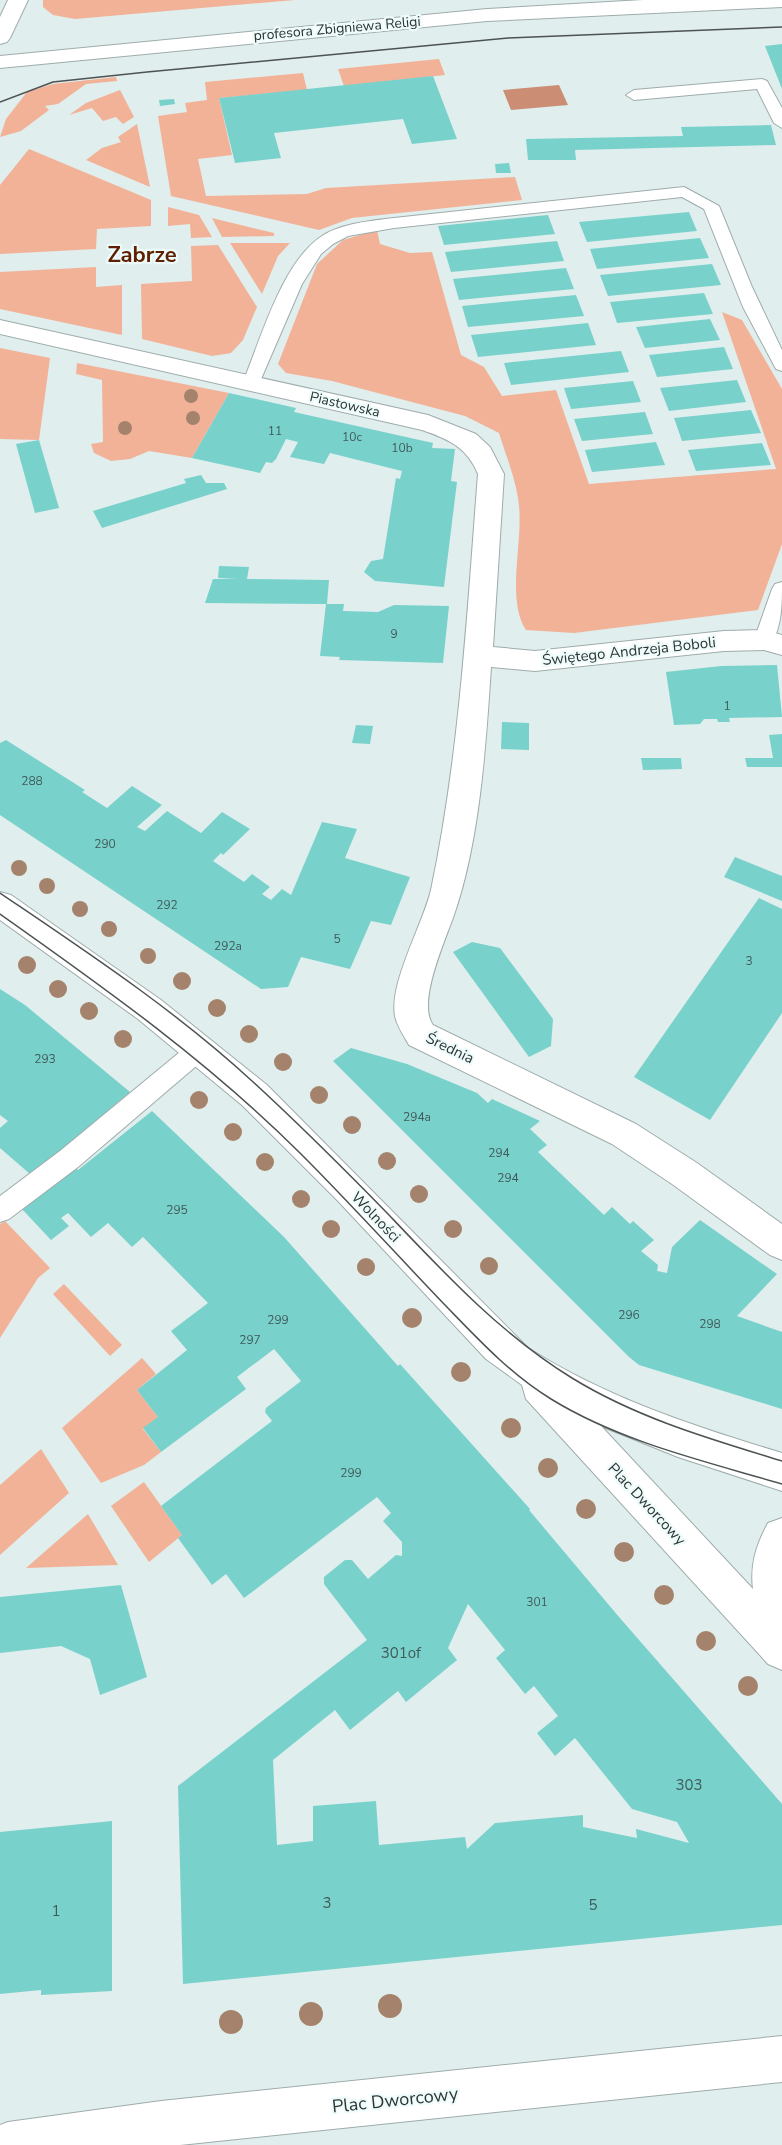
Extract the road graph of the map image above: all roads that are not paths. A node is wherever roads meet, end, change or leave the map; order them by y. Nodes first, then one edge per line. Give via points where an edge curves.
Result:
1 (18, 0) edge
2 (775, 1) edge
3 (668, 2) edge
4 (113, 32) dead end
5 (0, 38) edge
6 (0, 61) edge
7 (634, 95) dead end
8 (782, 123) edge
9 (0, 327) edge
10 (782, 365) edge
11 (252, 382) junction
12 (782, 589) edge
13 (773, 643) edge
14 (477, 655) junction
15 (0, 904) edge
16 (200, 1049) junction
17 (0, 1211) edge
18 (782, 1244) edge
19 (512, 1358) junction
20 (782, 1472) edge
21 (782, 1537) edge
22 (782, 1627) edge
23 (782, 1650) edge
24 (782, 2059) edge
25 (8, 2145) edge

1 - 5 street
2 - 3 street, profesora Zbigniewa Religi
3 - 6 street, profesora Zbigniewa Religi via 463,16
4 - 6 street, profesora Zbigniewa Religi
7 - 8 lane via 762,84
9 - 11 street, Piastowska
10 - 11 lane via 740,284 711,206 684,192 394,222 329,238 307,258
11 - 14 street, Piastowska via 428,423 474,442 485,456 491,474
12 - 13 lane
13 - 14 street, Świętego Andrzeja Boboli via 724,641 535,661
14 - 18 street, Średnia via 466,768 450,872 413,995 413,1025 422,1035 548,1093 623,1134 688,1174
15 - 16 street, Wolności via 122,987
16 - 17 lane via 69,1159
16 - 19 street, Wolności via 286,1125
19 - 20 street, Wolności via 601,1409 656,1432
19 - 23 street, Plac Dworcowy
21 - 22 street via 771,1565 772,1595
24 - 25 street, Plac Dworcowy via 161,2124

